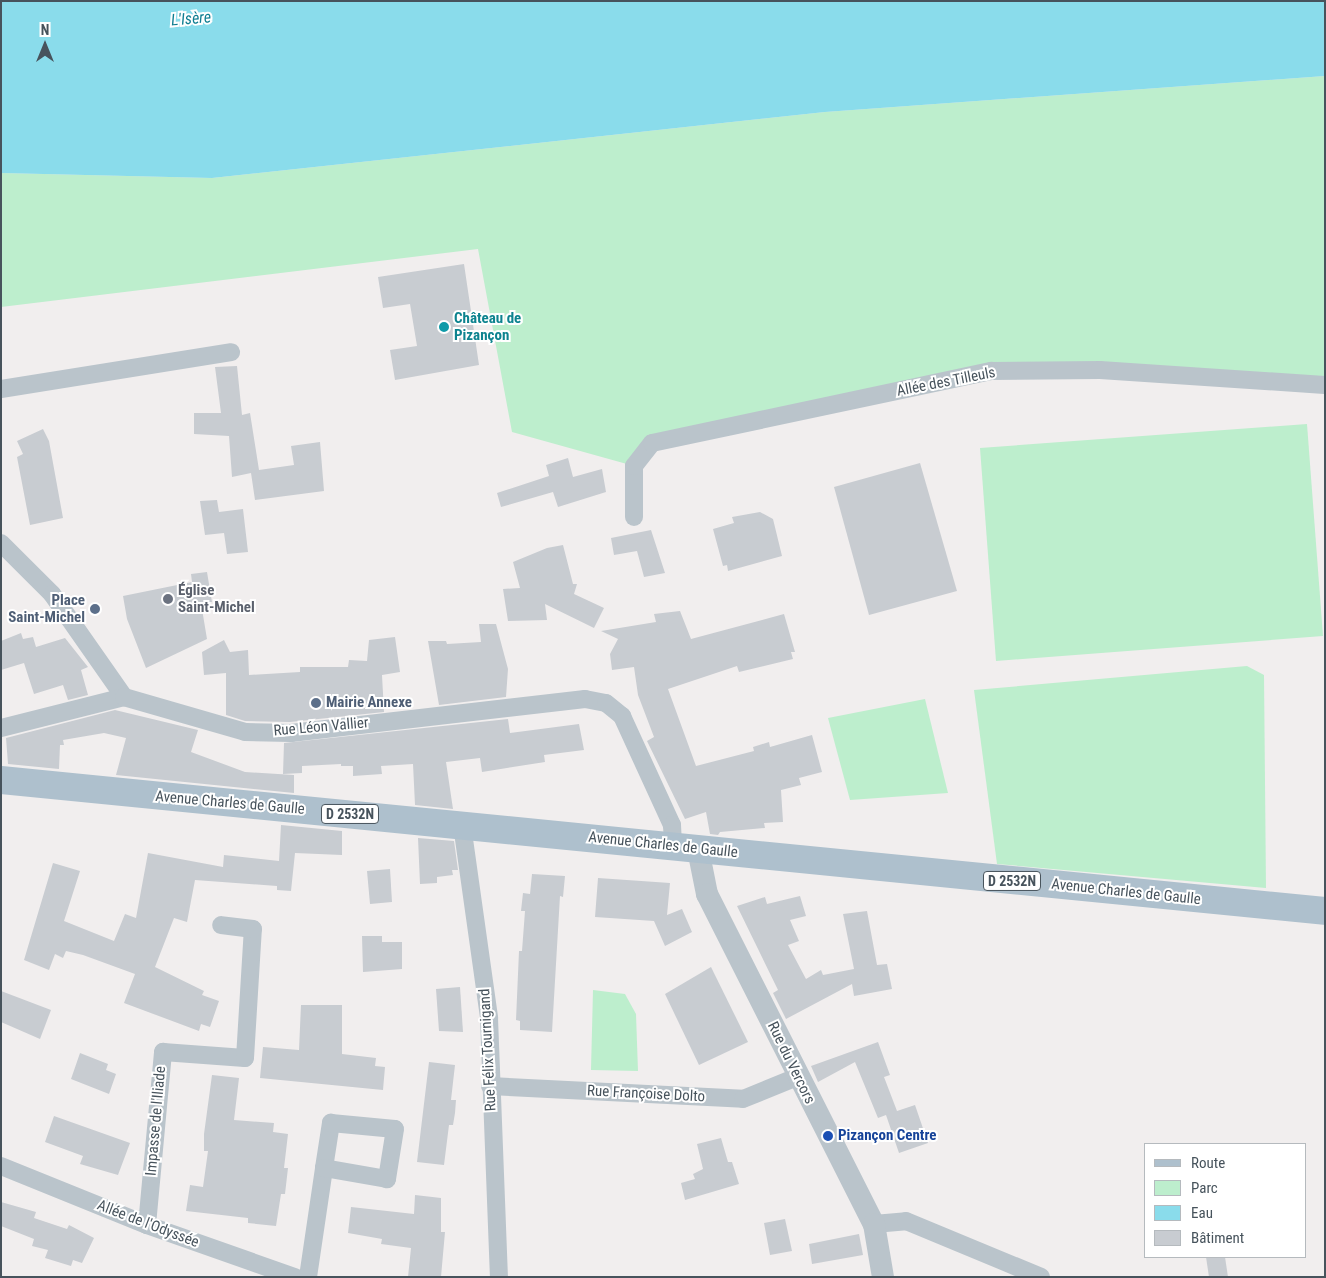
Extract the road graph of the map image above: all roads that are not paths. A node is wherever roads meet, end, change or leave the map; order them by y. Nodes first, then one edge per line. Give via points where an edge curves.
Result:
1 (231, 352) dead end
2 (1325, 384) edge
3 (1, 389) edge
4 (634, 517) dead end
5 (1, 543) edge
6 (124, 697) junction
7 (1, 728) edge
8 (1, 780) edge
9 (462, 825) junction
10 (686, 848) junction
11 (1325, 911) edge
12 (221, 925) dead end
13 (798, 1077) junction
14 (490, 1086) junction
15 (1, 1166) edge
16 (324, 1168) junction
17 (874, 1224) junction
18 (147, 1225) junction
19 (295, 1277) edge
20 (308, 1277) edge
21 (499, 1277) edge
22 (883, 1277) edge
23 (1041, 1277) edge

1 - 3 street
2 - 4 street, Allée des Tilleuls via 1100,370 991,371 652,443 634,466
5 - 6 street via 52,594
6 - 7 street
6 - 10 street, Rue Léon Vallier via 245,732 291,733 585,699 606,703 622,716 672,825
8 - 9 main road, Avenue Charles de Gaulle / D 2532N
9 - 10 main road, Avenue Charles de Gaulle / D 2532N
9 - 14 street, Rue Félix Tournigand via 489,1018
10 - 11 main road, Avenue Charles de Gaulle / D 2532N
10 - 13 street, Rue du Vercors
12 - 18 street, Impasse de l'Iliade via 253,929 245,1058 162,1052
13 - 14 street, Rue Françoise Dolto via 743,1099
13 - 17 street, Rue du Vercors
14 - 21 street, Rue Félix Tournigand
15 - 18 street, Allée de l'Odyssée
16 - 16 street via 331,1123 395,1129 387,1179
16 - 20 street
17 - 22 street, Rue du Vercors
17 - 23 street via 906,1222
18 - 19 street, Allée de l'Odyssée

